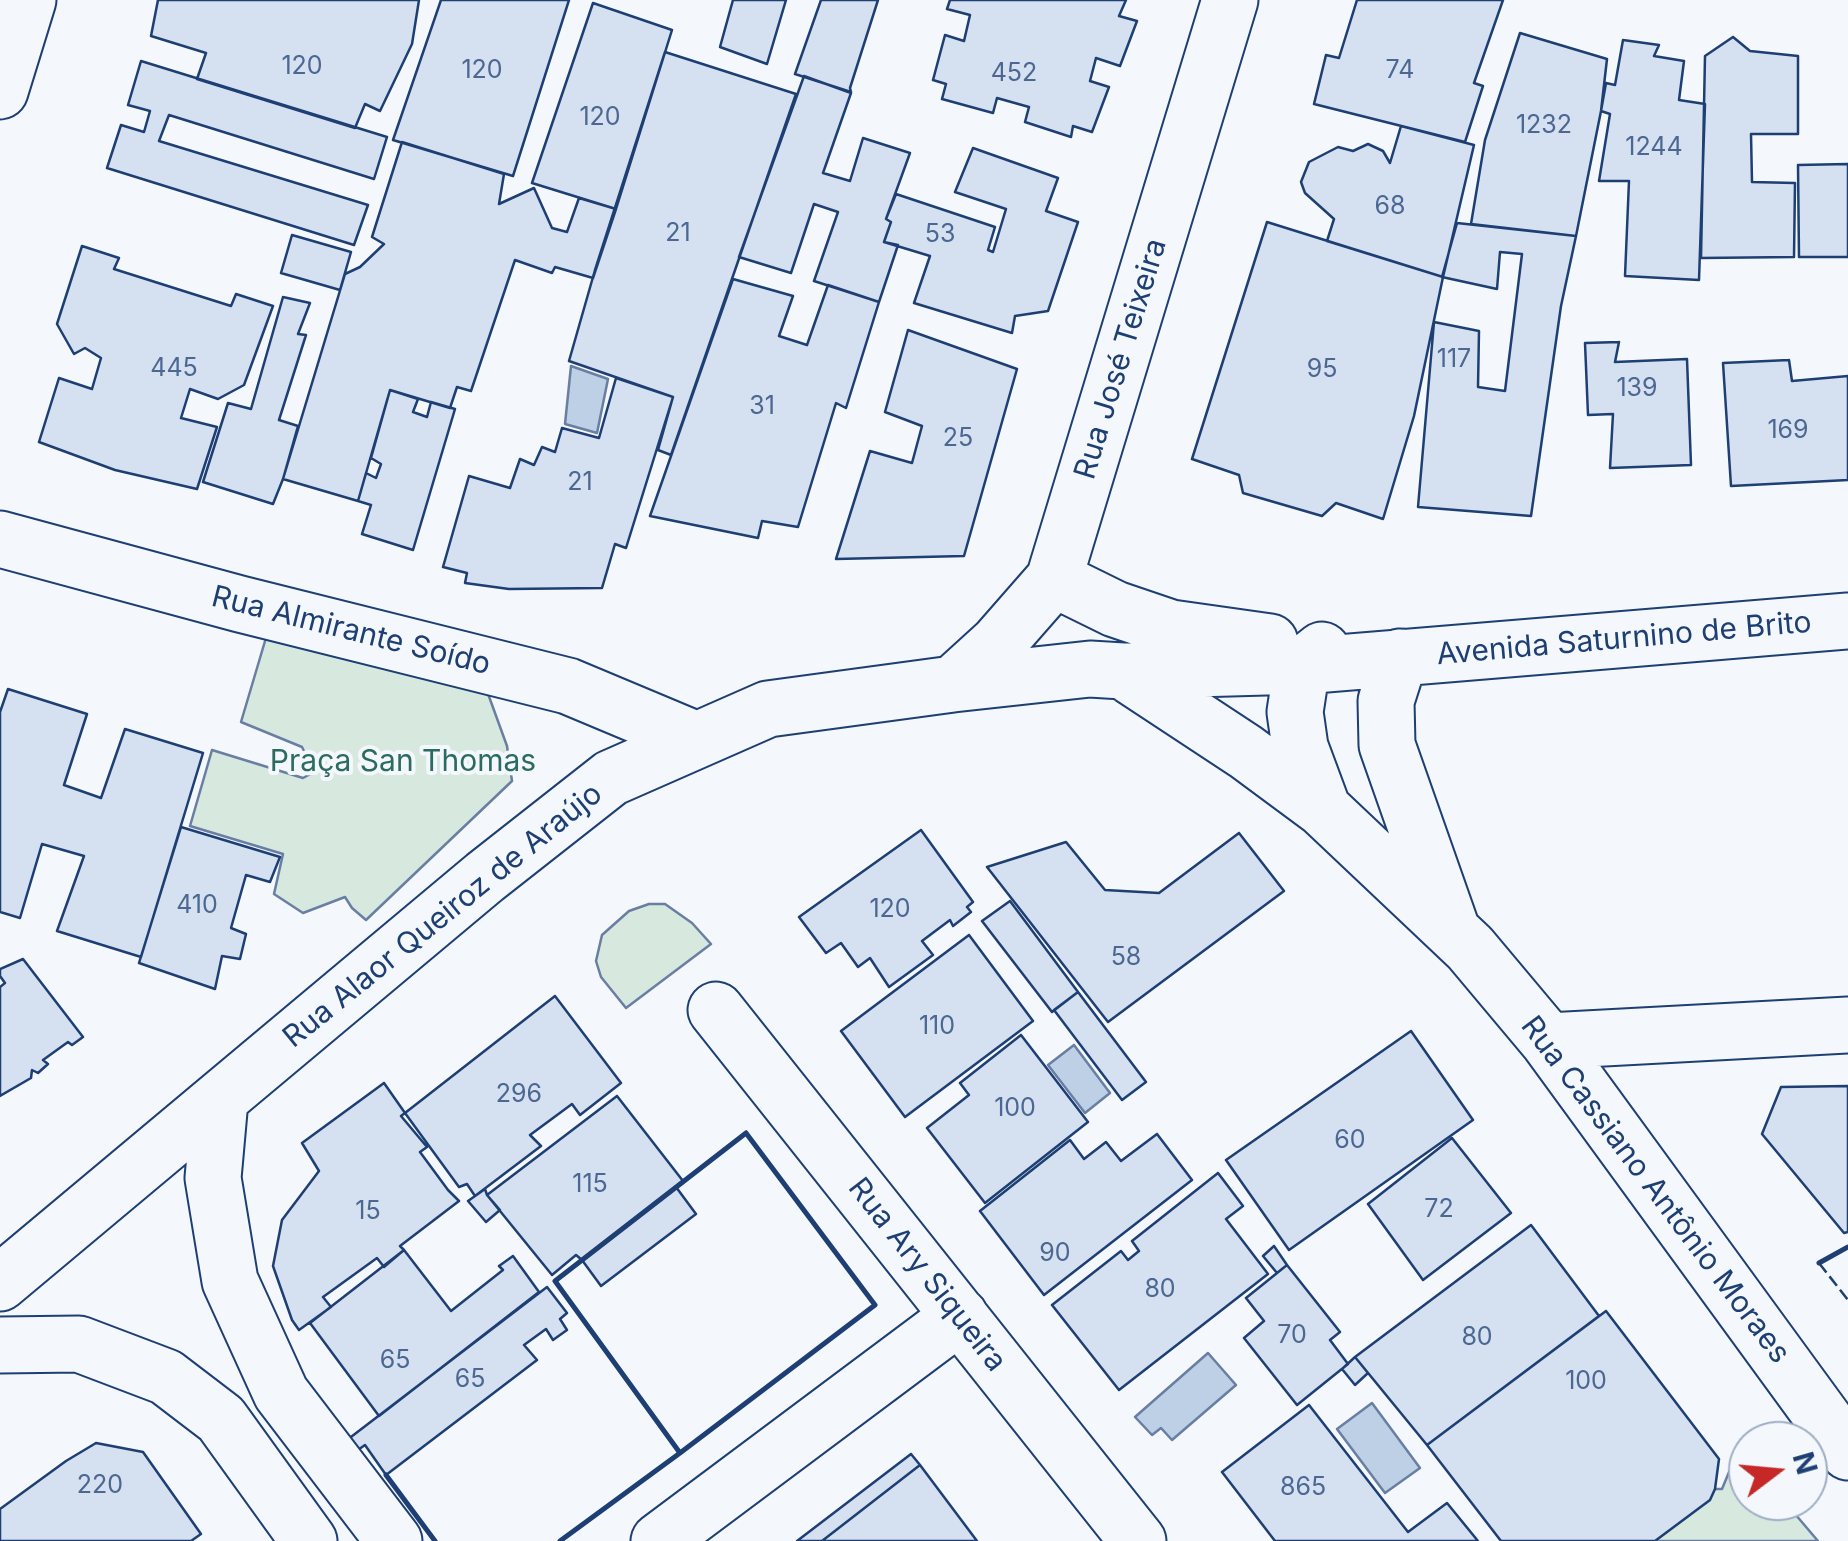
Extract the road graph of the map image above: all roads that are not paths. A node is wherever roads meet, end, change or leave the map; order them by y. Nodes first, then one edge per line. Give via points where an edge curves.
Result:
1 (28, 0) edge
2 (1230, 0) edge
3 (0, 91) edge
4 (0, 539) edge
5 (1054, 579) junction
6 (1848, 621) edge
7 (1400, 657) junction
8 (1312, 658) junction
9 (1123, 672) junction
10 (953, 684) junction
11 (697, 740) junction
12 (1323, 809) junction
13 (1454, 934) junction
14 (716, 1010) dead end
15 (1848, 1024) edge
16 (1548, 1041) junction
17 (220, 1100) junction
18 (0, 1283) edge
19 (960, 1316) junction
20 (0, 1345) edge
21 (1848, 1452) edge
22 (309, 1541) edge
23 (394, 1541) edge
24 (660, 1541) edge
25 (1138, 1541) edge

1 - 3 street
2 - 5 street, Rua José Teixeira
4 - 11 street, Rua Almirante Soído via 568,686
5 - 8 street, Avenida Saturnino de Brito via 1171,628
5 - 10 street, Rua José Teixeira
6 - 7 street, Avenida Saturnino de Brito
7 - 8 street, Avenida Saturnino de Brito
7 - 13 street, Rua Cassiano Antônio Moraes via 1386,701 1387,745
8 - 9 street, Avenida Saturnino de Brito
8 - 12 street via 1295,712
9 - 10 street, Avenida Saturnino de Brito via 1090,669
9 - 12 street, Rua Cassiano Antônio Moraes
10 - 11 street, Rua Alaor Queiroz de Araújo via 768,709
11 - 17 street, Rua Alaor Queiroz de Araújo via 610,778
12 - 13 street, Rua Cassiano Antônio Moraes
13 - 16 street, Rua Cassiano Antônio Moraes
14 - 19 street, Rua Ary Siqueira
15 - 16 street
16 - 21 street, Rua Cassiano Antônio Moraes
17 - 18 street, Rua Alaor Queiroz de Araújo
17 - 23 street via 213,1178 230,1280 282,1393
19 - 24 street
19 - 25 street, Rua Ary Siqueira
20 - 22 street via 79,1344 166,1378 221,1419

